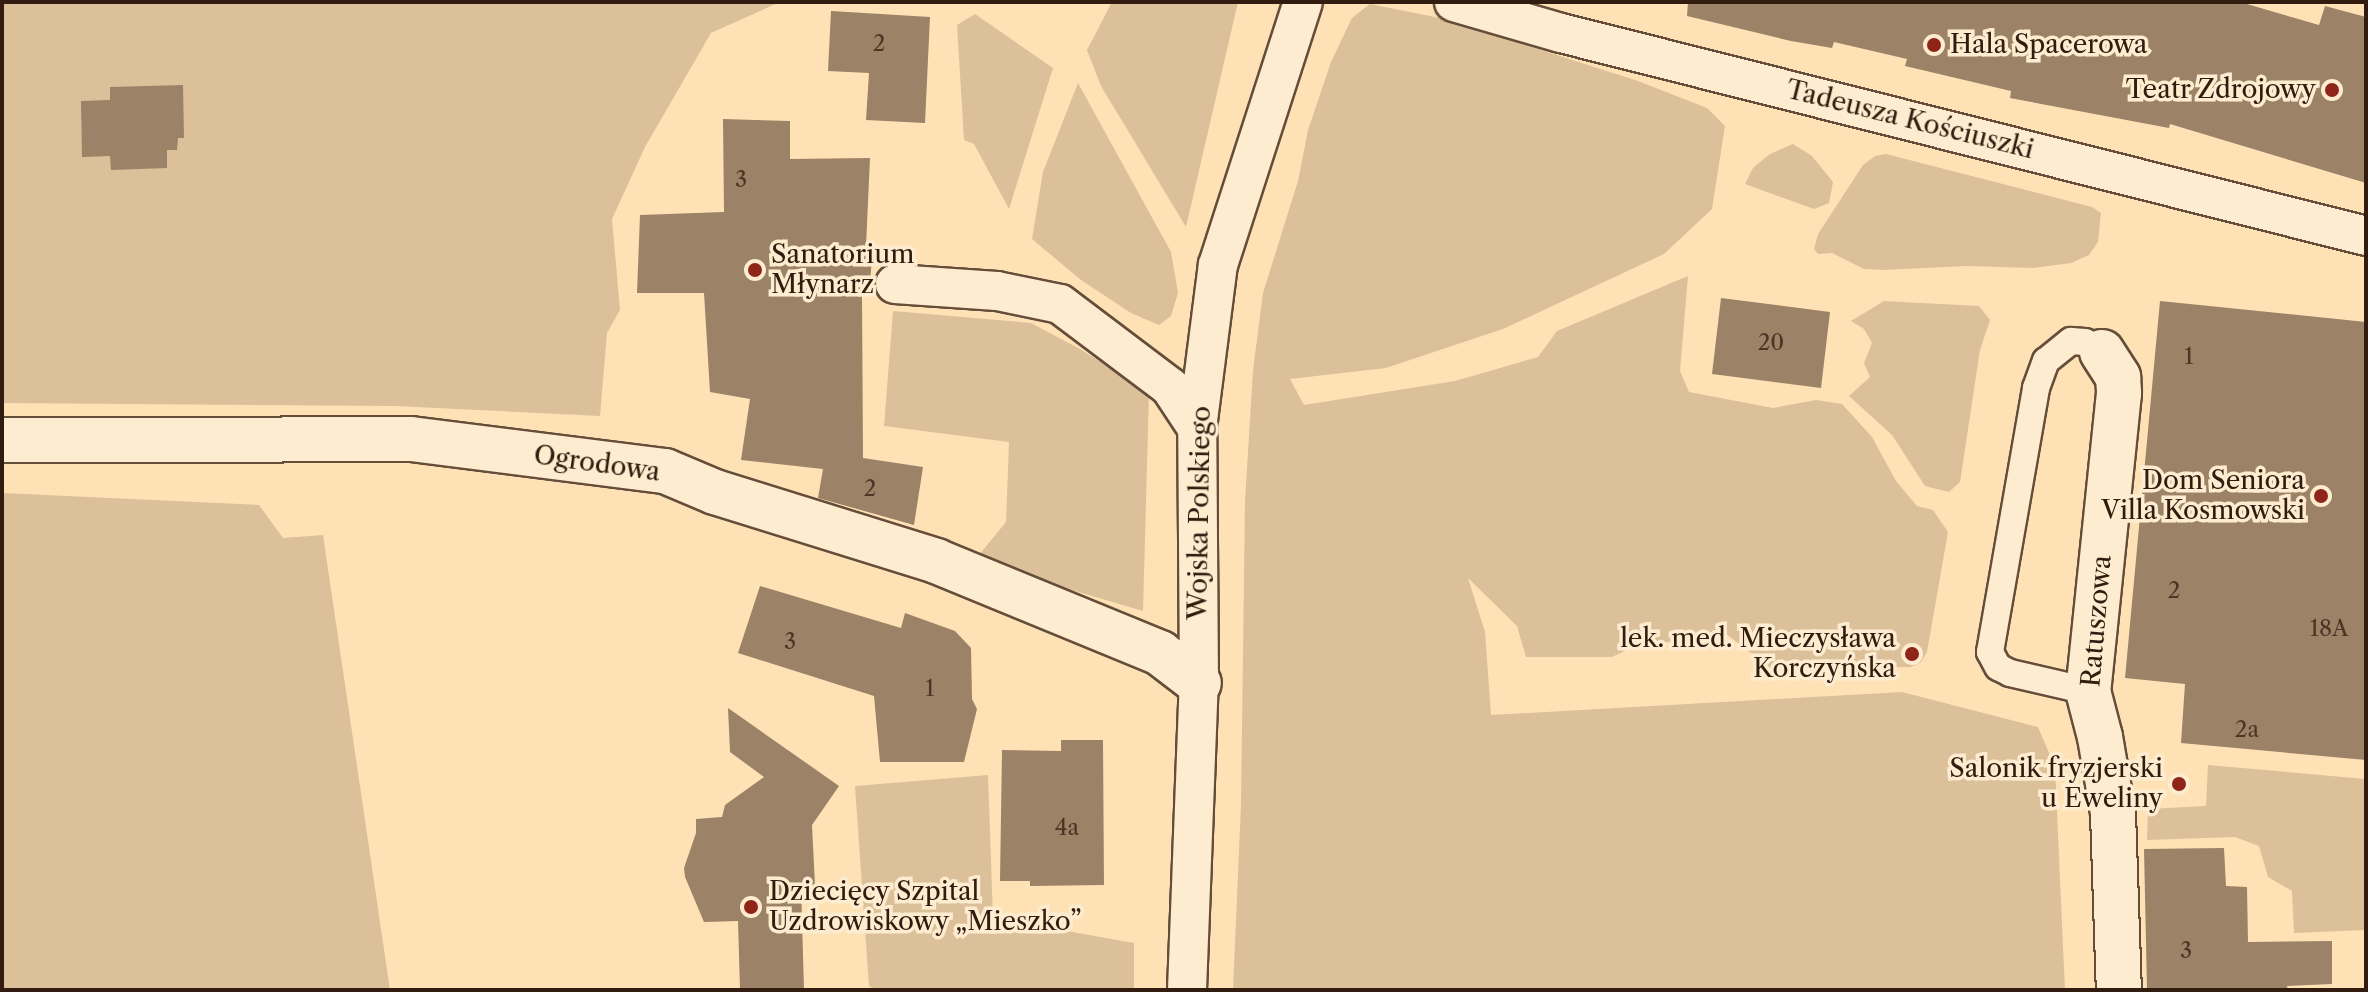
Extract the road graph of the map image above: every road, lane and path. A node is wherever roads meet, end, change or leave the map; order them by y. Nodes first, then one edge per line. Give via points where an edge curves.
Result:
1 (1303, 2) edge
2 (1454, 2) edge
3 (2366, 236) edge
4 (895, 284) dead end
5 (2102, 352) joint
6 (1197, 428) junction
7 (2, 440) edge
8 (1199, 683) junction
9 (2088, 691) junction
10 (1187, 990) edge
11 (2119, 990) edge

1 - 6 street, Wojska Polskiego via 1218,265
2 - 3 street, Tadeusza Kościuszki
4 - 6 street via 997,291 1060,304 1170,387
5 - 9 street, Ratuszowa via 2118,377 2119,393
5 - 9 lane via 2071,341 2046,361 2036,388 1990,652 1998,667 2010,673
6 - 8 street, Wojska Polskiego
7 - 8 street, Ogrodowa via 411,439 665,471 715,492 936,561 1160,653
8 - 10 street, Wojska Polskiego
9 - 11 street, Ratuszowa via 2113,813

